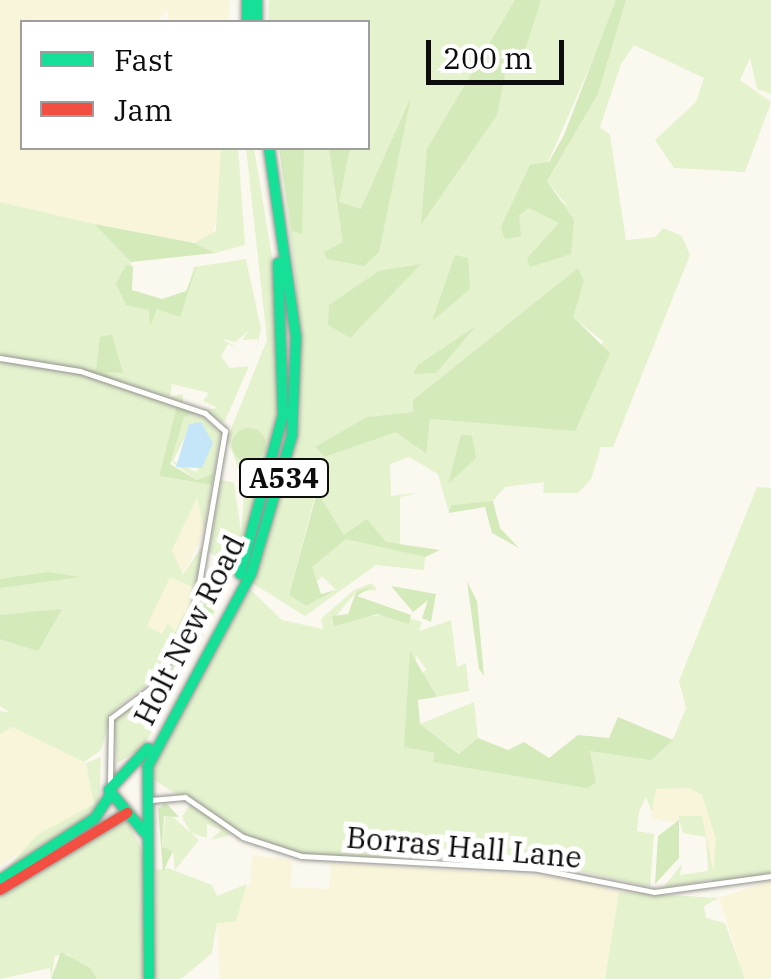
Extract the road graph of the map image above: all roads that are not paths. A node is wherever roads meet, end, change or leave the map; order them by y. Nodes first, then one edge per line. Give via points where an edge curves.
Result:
1 (260, 150) edge
2 (269, 150) edge
3 (0, 358) edge
4 (108, 762) junction
5 (125, 772) junction
6 (148, 782) junction
7 (110, 790) junction
8 (167, 796) junction
9 (148, 802) junction
10 (128, 813) junction
11 (144, 833) junction
12 (771, 876) edge
13 (0, 880) edge
14 (0, 890) edge
15 (149, 979) edge

1 - 5 main road, Holt New Road / A534 via 285,344 278,452 234,588 147,749
2 - 6 main road, Holt New Road / A534 via 296,337 286,468 250,574
3 - 4 street via 80,371 206,413 225,431 193,618 155,685 111,718
4 - 5 street
4 - 7 street
5 - 6 main road
5 - 7 main road, Holt New Road
6 - 8 street, Borras Hall Lane
6 - 9 main road
7 - 10 main road
7 - 13 main road, Holt New Road via 94,818
8 - 9 street
8 - 12 street, Borras Hall Lane via 301,856 538,870 654,892
9 - 10 main road
9 - 11 main road
10 - 11 main road
10 - 14 main road
11 - 15 main road

